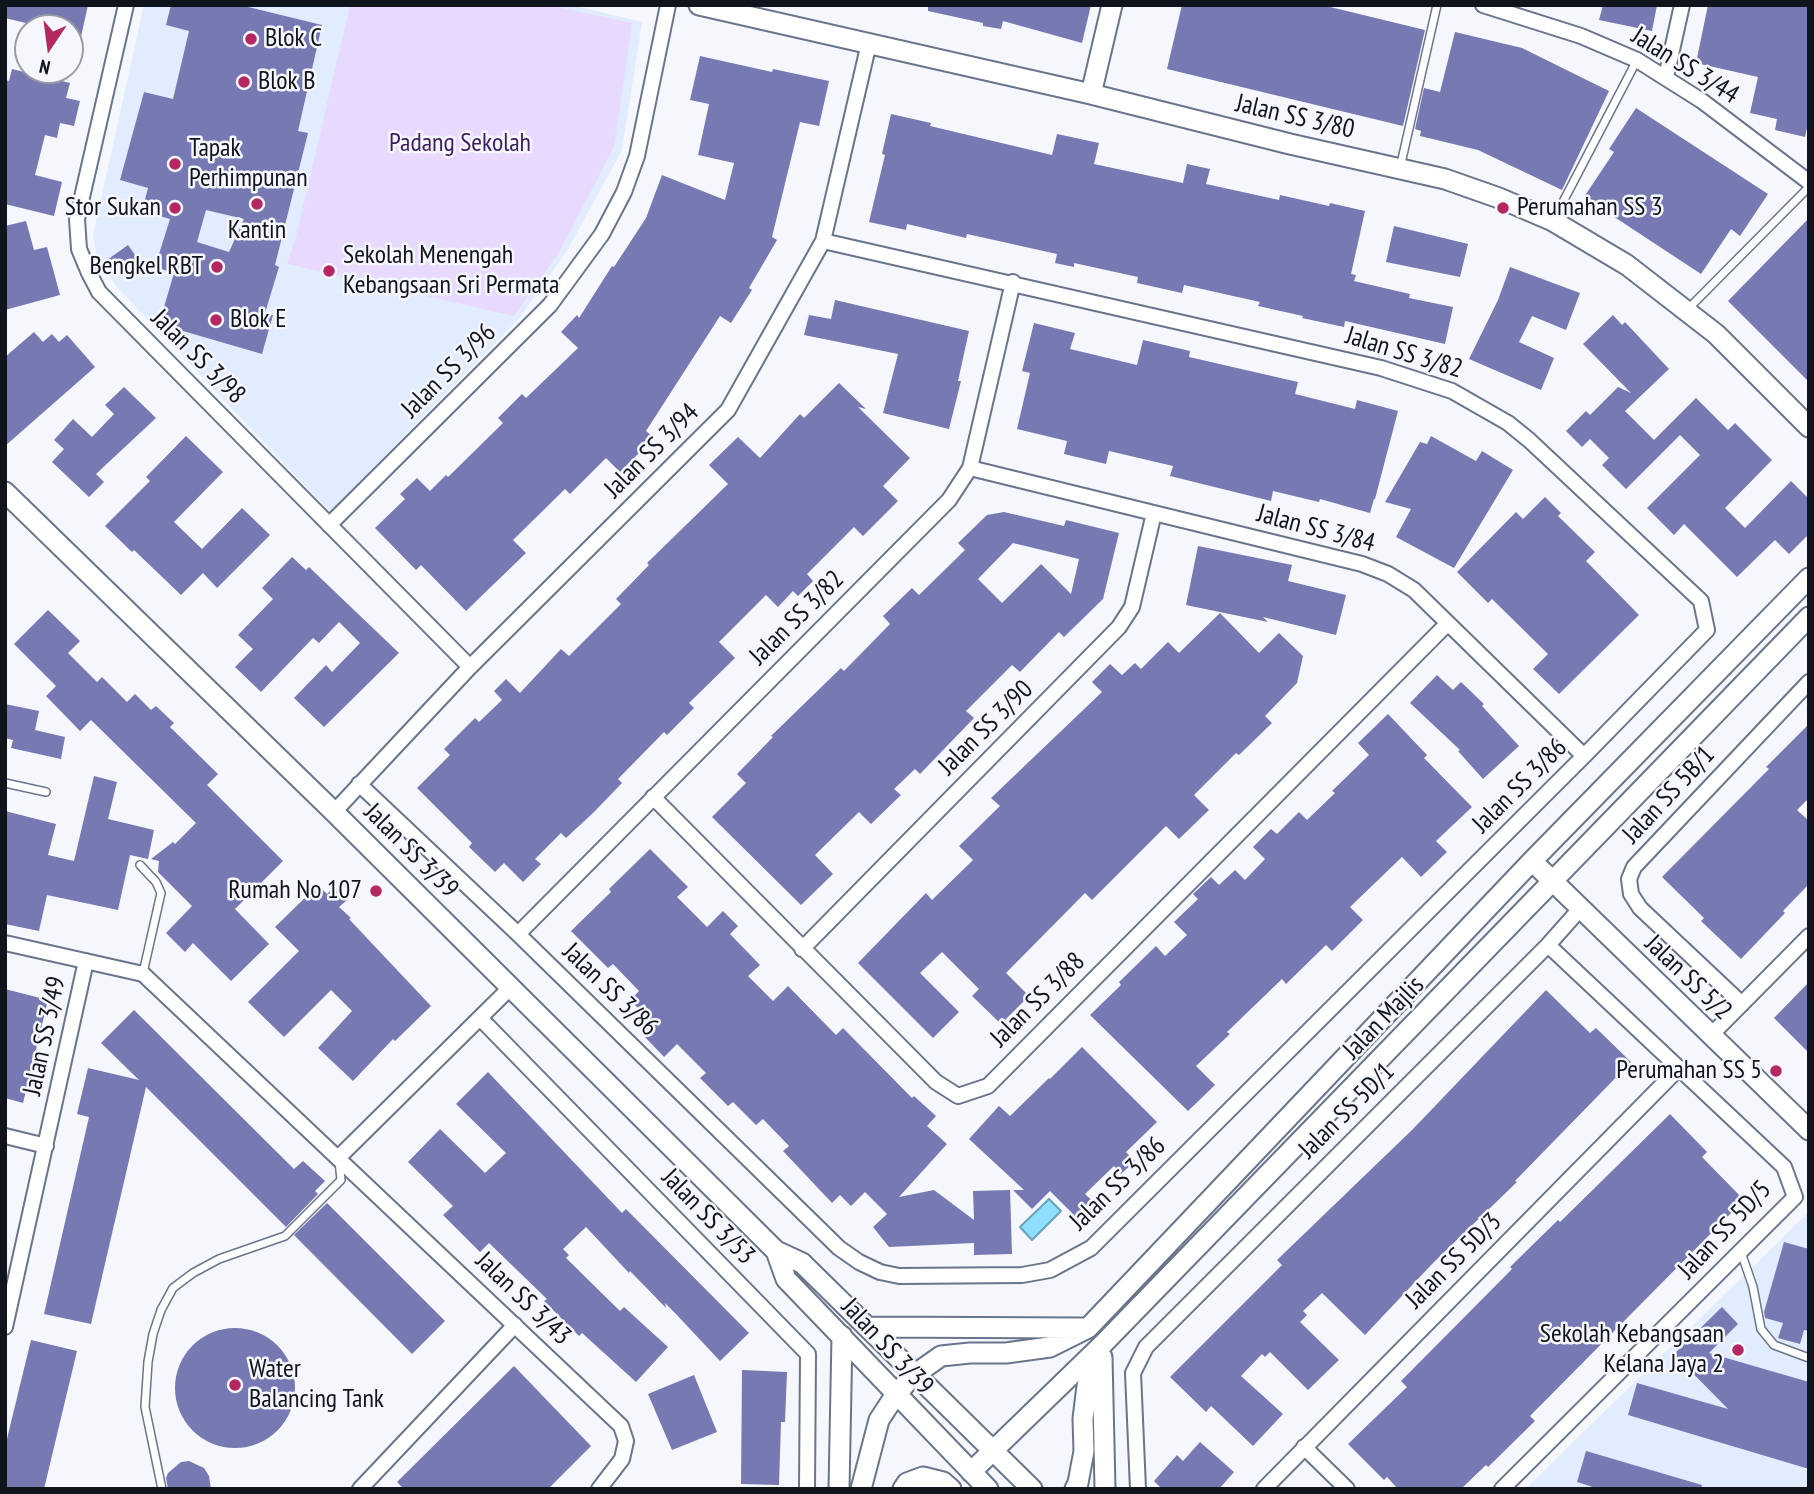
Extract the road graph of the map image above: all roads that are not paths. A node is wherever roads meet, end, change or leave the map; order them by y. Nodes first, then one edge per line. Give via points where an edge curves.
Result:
1 (127, 5) edge
2 (668, 5) edge
3 (699, 5) edge
4 (1112, 5) edge
5 (1437, 5) edge
6 (1483, 5) edge
7 (1682, 5) edge
8 (1506, 8) edge
9 (869, 43) junction
10 (1637, 60) junction
11 (1666, 77) junction
12 (1091, 94) junction
13 (1400, 169) junction
14 (1809, 184) edge
15 (1553, 221) junction
16 (823, 241) junction
17 (1013, 282) junction
18 (1687, 310) junction
19 (1809, 428) edge
20 (971, 468) junction
21 (5, 492) edge
22 (1154, 513) junction
23 (329, 525) junction
24 (1809, 578) edge
25 (1704, 611) joint
26 (1809, 617) edge
27 (1447, 624) junction
28 (470, 667) junction
29 (1809, 682) edge
30 (1584, 756) junction
31 (5, 783) edge
32 (359, 784) junction
33 (46, 792) dead end
34 (653, 797) junction
35 (334, 812) junction
36 (1532, 861) junction
37 (140, 865) dead end
38 (1552, 882) junction
39 (1580, 909) junction
40 (518, 934) junction
41 (1809, 936) edge
42 (5, 943) edge
43 (1548, 945) junction
44 (802, 949) junction
45 (86, 961) junction
46 (143, 974) junction
47 (511, 987) junction
48 (1742, 1004) junction
49 (480, 1018) junction
50 (1710, 1037) junction
51 (1679, 1068) junction
52 (1809, 1130) edge
53 (5, 1136) edge
54 (46, 1146) junction
55 (339, 1157) junction
56 (776, 1251) junction
57 (1741, 1252) junction
58 (515, 1325) junction
59 (5, 1327) edge
60 (867, 1327) junction
61 (1088, 1328) junction
62 (842, 1336) junction
63 (1102, 1345) junction
64 (1809, 1358) edge
65 (914, 1375) junction
66 (896, 1394) junction
67 (1304, 1447) junction
68 (992, 1451) junction
69 (971, 1472) junction
70 (367, 1486) edge
71 (162, 1489) edge
72 (599, 1489) edge
73 (807, 1489) edge
74 (839, 1489) edge
75 (861, 1489) edge
76 (903, 1489) edge
77 (951, 1489) edge
78 (988, 1489) edge
79 (1032, 1489) edge
80 (1075, 1489) edge
81 (1105, 1489) edge
82 (1138, 1489) edge
83 (1264, 1489) edge
84 (1347, 1489) edge
85 (1502, 1489) edge

1 - 23 street, Jalan SS 3/98 via 77,219 79,249 99,292
2 - 23 street, Jalan SS 3/96 via 637,156 602,234 550,305
3 - 9 street, Jalan SS 3/80
4 - 12 street
5 - 13 lane
6 - 8 street, Jalan SS 3/44
7 - 11 street
8 - 10 street, Jalan SS 3/44
9 - 12 street, Jalan SS 3/80
9 - 16 street, Jalan SS 3/94
10 - 11 street, Jalan SS 3/44
10 - 15 lane
11 - 14 street, Jalan SS 3/44
12 - 13 street, Jalan SS 3/80
13 - 15 street, Jalan SS 3/80 via 1445,179
14 - 18 lane
15 - 18 street, Jalan SS 3/80 via 1627,265
16 - 17 street, Jalan SS 3/82
16 - 28 street, Jalan SS 3/94 via 727,410
17 - 20 street, Jalan SS 3/82
17 - 25 street, Jalan SS 3/82 via 1381,368 1452,391 1529,440 1701,601
18 - 19 street, Jalan SS 3/80
20 - 22 street, Jalan SS 3/84
20 - 34 street, Jalan SS 3/82 via 949,500
21 - 35 street, Jalan SS 3/39
22 - 27 street, Jalan SS 3/84 via 1362,564 1414,590
22 - 44 street, Jalan SS 3/90 via 1132,607 1119,627
23 - 28 street, Jalan SS 3/98
24 - 36 street, Jalan Majlis
25 - 30 street, Jalan SS 3/86 via 1707,630
26 - 38 street, Jalan Majlis
27 - 30 street, Jalan SS 3/84
27 - 44 street, Jalan SS 3/88 via 988,1086 958,1096 936,1082
28 - 32 street, Jalan SS 3/94
29 - 48 street, Jalan SS 5B/1 via 1634,867 1629,879 1640,908
30 - 40 street, Jalan SS 3/86 via 1091,1248 1050,1270 1022,1275 899,1276 859,1262 839,1248
31 - 33 lane
32 - 35 street, Jalan SS 3/94
32 - 40 street, Jalan SS 3/86
34 - 40 street, Jalan SS 3/82
34 - 44 street, Jalan SS 3/88
35 - 47 street, Jalan SS 3/39
36 - 38 street, Jalan SS 5/2
36 - 61 street, Jalan Majlis
37 - 46 lane via 161,893
38 - 39 street, Jalan SS 5/2
38 - 63 street, Jalan Majlis
39 - 43 street, Jalan SS 5D/1
39 - 50 street, Jalan SS 5/2
41 - 48 street
42 - 45 street
43 - 51 street, Jalan SS 5D/5
43 - 82 street, Jalan SS 5D/1 via 1146,1347 1133,1373
45 - 46 street
45 - 54 street, Jalan SS 3/49
46 - 55 street, Jalan SS 3/43
47 - 49 street
47 - 56 street, Jalan SS 3/39
48 - 50 street
49 - 55 street
49 - 73 street, Jalan SS 3/53 via 808,1354
50 - 52 street, Jalan SS 5/2
51 - 57 street, Jalan SS 5D/5 via 1784,1167 1795,1198
51 - 67 street, Jalan SS 5D/3
53 - 54 street
54 - 59 street, Jalan SS 3/49
55 - 58 street, Jalan SS 3/43
55 - 71 lane via 341,1180 285,1236 193,1273 173,1288 161,1310 148,1362 145,1407
56 - 60 street, Jalan SS 3/39 via 802,1263
56 - 62 street, Jalan SS 3/39 via 786,1279
57 - 64 lane via 1760,1329 1774,1345
57 - 85 street, Jalan SS 5D/5
58 - 70 street
58 - 72 street, Jalan SS 3/43 via 621,1426 626,1441 622,1459
60 - 61 street
60 - 65 street, Jalan SS 3/39
61 - 65 street, Jalan Majlis via 1050,1347 941,1356
62 - 66 street, Jalan SS 3/39
62 - 74 street
63 - 68 street, Jalan Majlis
63 - 80 street via 1087,1386 1084,1451
63 - 81 street
65 - 66 street, Jalan Majlis
65 - 68 street, Jalan SS 3/39
66 - 69 street, Jalan SS 3/39
66 - 75 street, Jalan Majlis via 879,1420
67 - 83 street, Jalan SS 5D/3
67 - 84 street
68 - 69 street, Jalan Majlis
68 - 79 street, Jalan SS 3/39
69 - 78 street, Jalan SS 3/39
76 - 77 street via 923,1477

